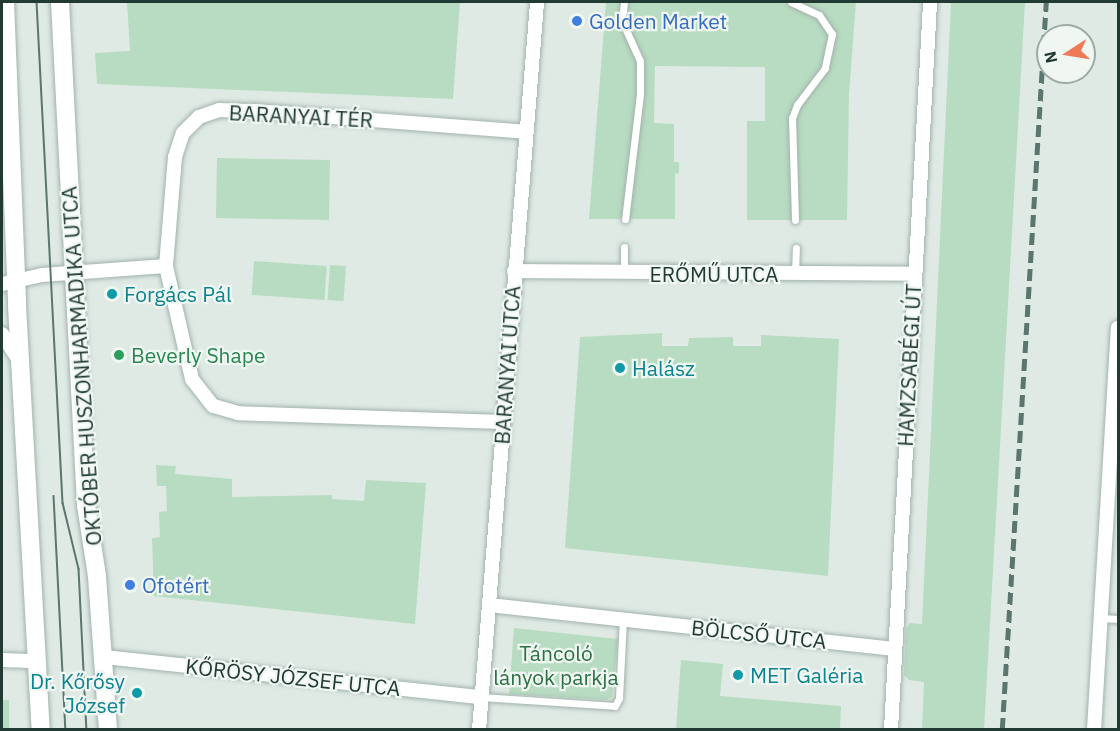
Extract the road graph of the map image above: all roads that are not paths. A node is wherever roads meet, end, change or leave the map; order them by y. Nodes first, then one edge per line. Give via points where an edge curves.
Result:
1 (5, 2) edge
2 (60, 2) edge
3 (537, 2) edge
4 (624, 2) edge
5 (790, 2) edge
6 (930, 2) edge
7 (5, 78) edge
8 (525, 132) junction
9 (625, 219) dead end
10 (795, 220) dead end
11 (624, 247) dead end
12 (795, 248) dead end
13 (166, 266) junction
14 (76, 271) junction
15 (514, 271) junction
16 (624, 274) junction
17 (795, 274) junction
18 (914, 274) junction
19 (9, 282) edge
20 (1119, 328) edge
21 (2, 334) edge
22 (20, 363) junction
23 (503, 422) junction
24 (1115, 436) edge
25 (1114, 483) edge
26 (489, 605) junction
27 (1101, 618) junction
28 (623, 619) junction
29 (1119, 619) edge
30 (895, 649) junction
31 (104, 657) junction
32 (2, 660) edge
33 (37, 661) junction
34 (481, 697) junction
35 (41, 729) edge
36 (108, 729) edge
37 (479, 729) edge
38 (891, 729) edge
39 (1094, 729) edge

1 - 7 main road
2 - 14 main road, OKTÓBER HUSZONHARMADIKA UTCA
3 - 8 street, BARANYAI UTCA
4 - 9 lane via 622,21 640,60 640,94
5 - 10 lane via 819,15 832,34 825,68 792,118
6 - 18 street, HAMZSABÉGI ÚT
7 - 19 main road
8 - 13 street, BARANYAI TÉR via 255,111 219,111 200,117 183,133 175,158
8 - 15 street, BARANYAI UTCA
11 - 16 lane
12 - 17 lane
13 - 14 street
13 - 23 street, BARANYAI TÉR via 192,379 213,406 238,413
14 - 19 street
14 - 31 main road, OKTÓBER HUSZONHARMADIKA UTCA via 86,505
15 - 16 street, ERŐMŰ UTCA
15 - 23 street, BARANYAI UTCA
16 - 17 street, ERŐMŰ UTCA
17 - 18 street, ERŐMŰ UTCA
18 - 30 street, HAMZSABÉGI ÚT
19 - 22 main road
20 - 24 street
21 - 22 street
22 - 33 main road
23 - 26 street, BARANYAI UTCA
24 - 25 street
25 - 27 street
26 - 28 street, BÖLCSŐ UTCA
26 - 34 street, BARANYAI UTCA
27 - 29 lane
27 - 39 street
28 - 30 street, BÖLCSŐ UTCA
28 - 34 lane via 619,698 615,706
30 - 38 street, HAMZSABÉGI ÚT
31 - 34 street, KŐRÖSY JÓZSEF UTCA
31 - 36 main road, OKTÓBER HUSZONHARMADIKA UTCA
32 - 33 street
33 - 35 main road
34 - 37 street, BARANYAI UTCA

